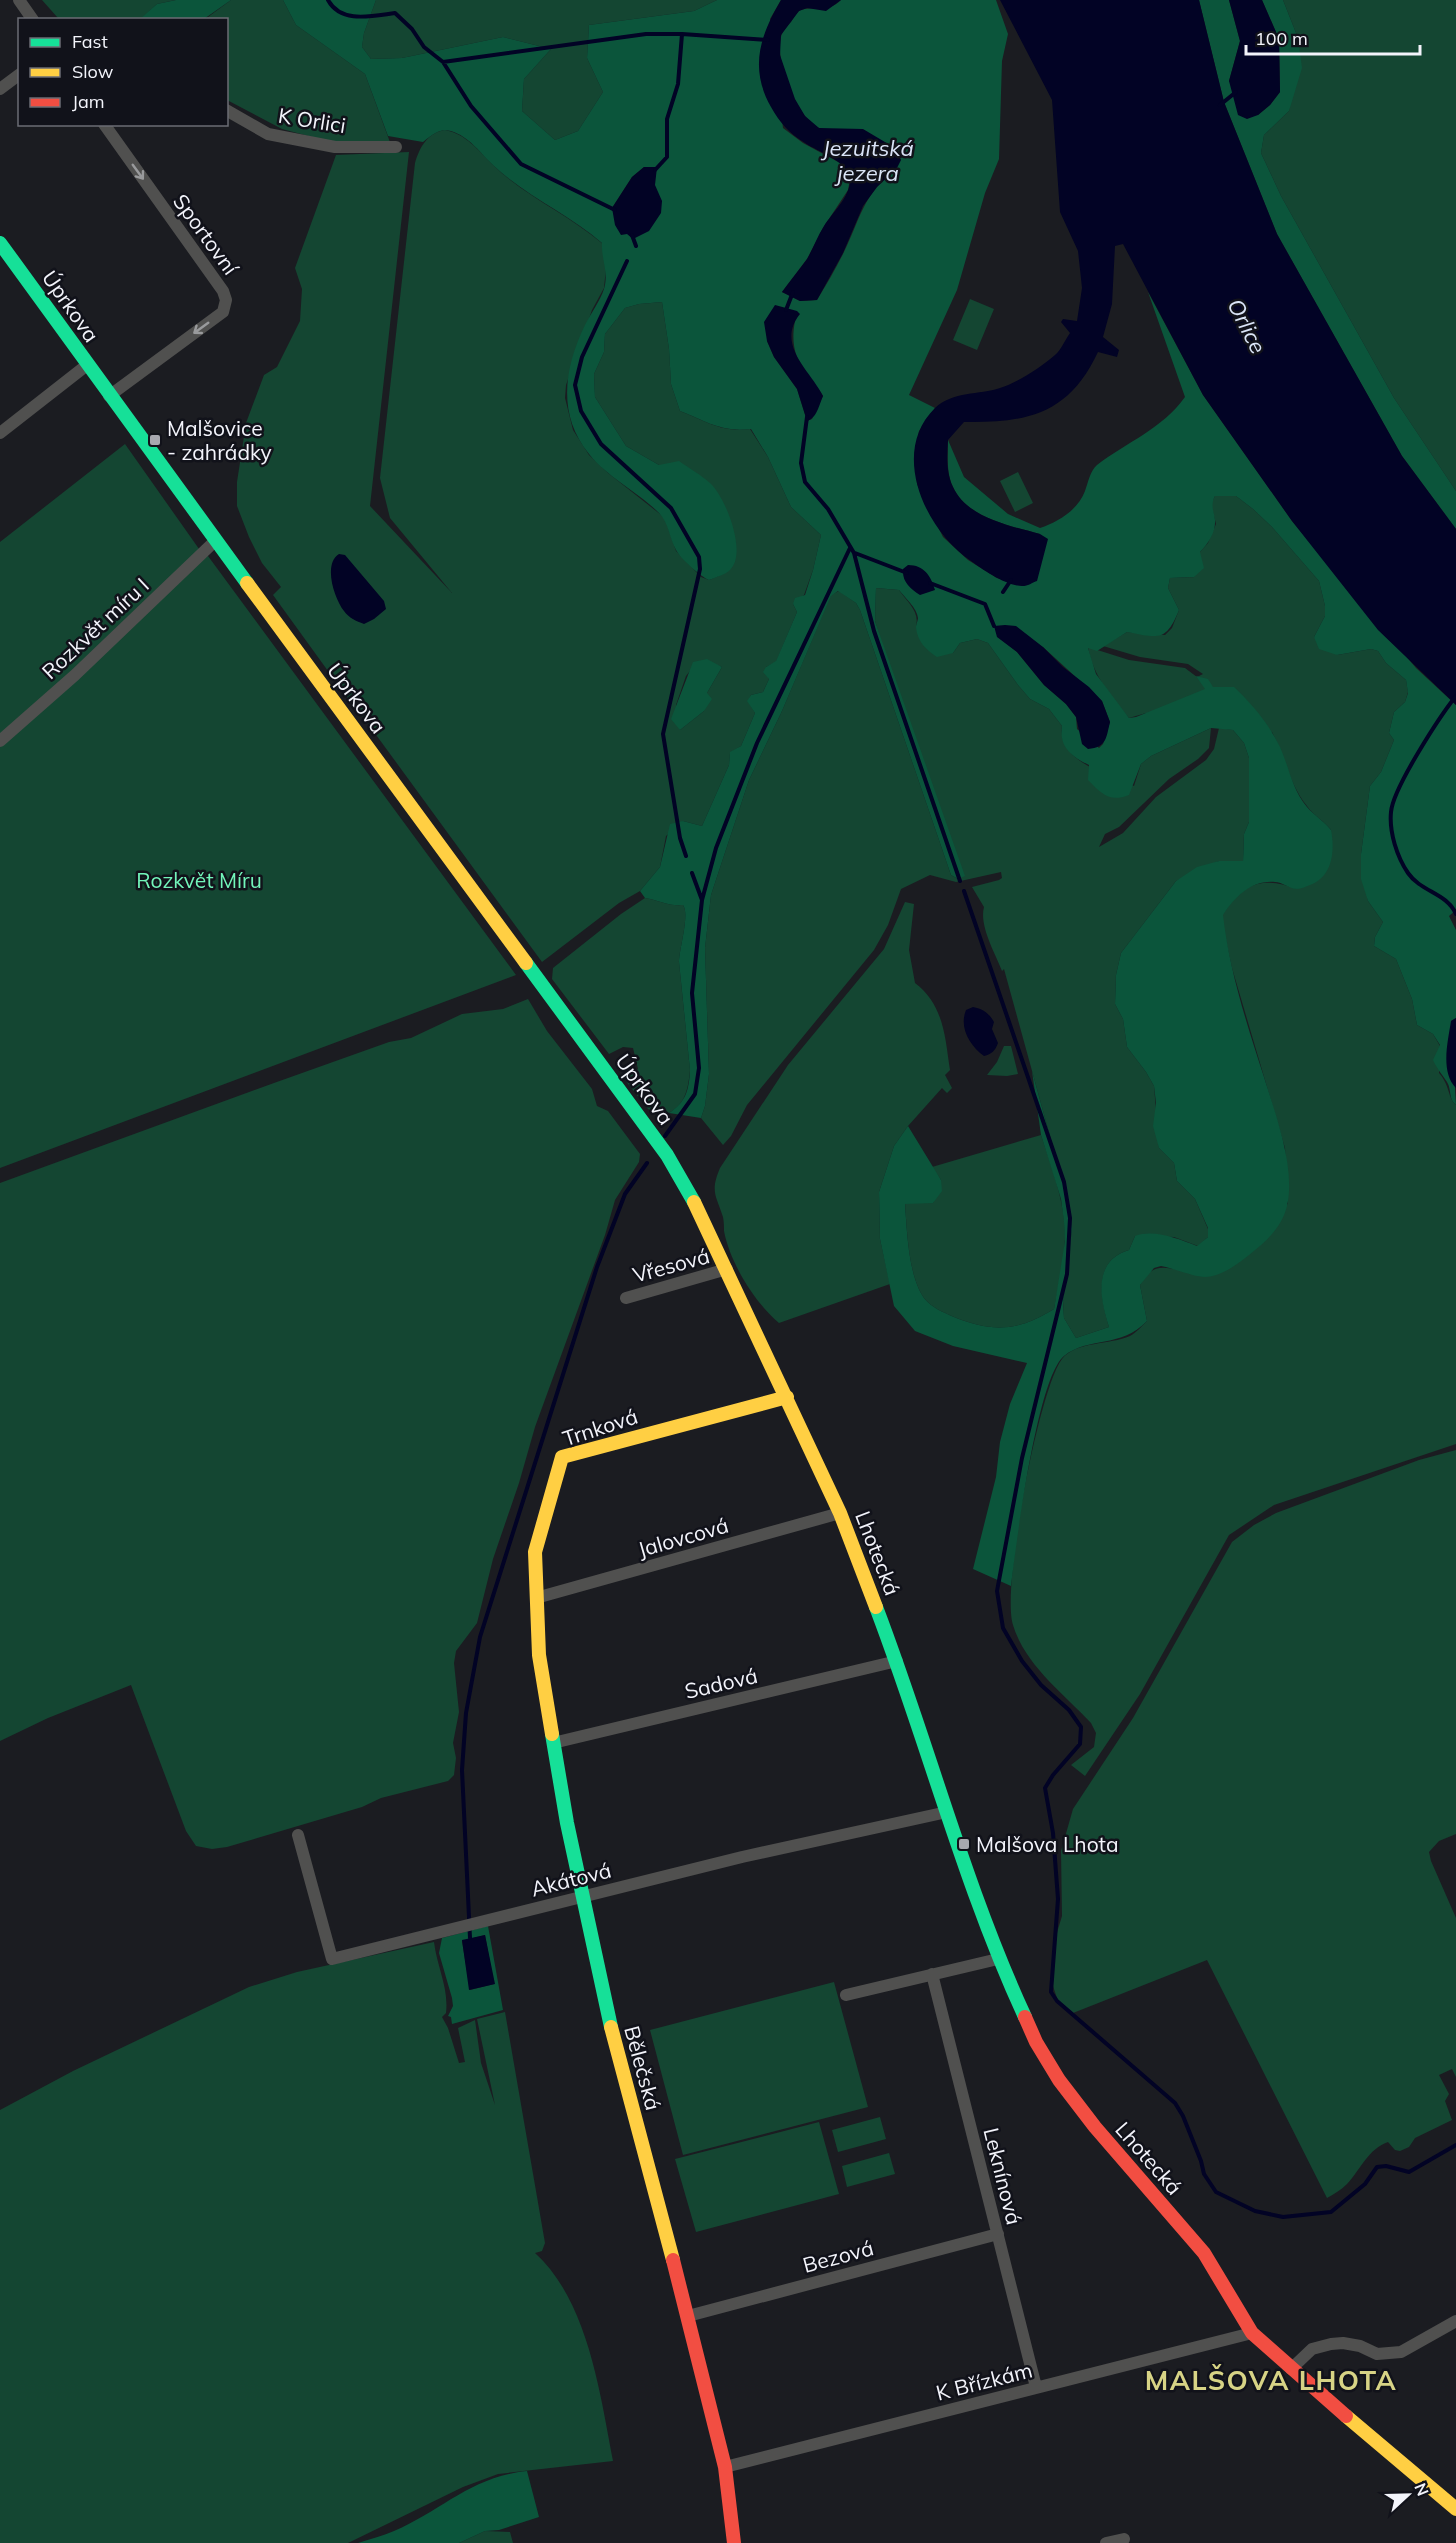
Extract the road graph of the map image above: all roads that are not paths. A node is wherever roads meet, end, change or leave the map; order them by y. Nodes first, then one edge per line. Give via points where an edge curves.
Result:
1 (19, 0) edge
2 (32, 18) edge
3 (18, 76) edge
4 (0, 89) edge
5 (228, 111) edge
6 (105, 126) edge
7 (396, 147) dead end
8 (0, 243) edge
9 (87, 365) junction
10 (109, 396) junction
11 (0, 433) edge
12 (215, 541) junction
13 (0, 741) edge
14 (681, 1178) joint
15 (727, 1269) junction
16 (626, 1298) dead end
17 (787, 1397) junction
18 (840, 1514) junction
19 (536, 1598) junction
20 (897, 1661) junction
21 (553, 1743) junction
22 (947, 1812) junction
23 (298, 1835) dead end
24 (581, 1896) junction
25 (998, 1959) junction
26 (932, 1974) junction
27 (846, 1995) dead end
28 (998, 2235) junction
29 (688, 2316) junction
30 (1456, 2321) edge
31 (1252, 2333) junction
32 (1291, 2369) junction
33 (1036, 2387) junction
34 (725, 2467) junction
35 (1456, 2509) edge
36 (1124, 2539) dead end
37 (734, 2543) edge
38 (1106, 2543) edge

1 - 2 street
3 - 4 street
5 - 7 street, K Orlici via 268,134 335,147
6 -> 10 street, Sportovní via 226,300 223,312
8 - 9 street, Úprkova
9 - 10 street, Úprkova
9 - 11 street
10 - 12 street, Úprkova
12 - 13 street, Rozkvět míru I
12 - 14 street, Úprkova via 537,976
14 - 15 street, Lhotecká
15 - 16 street, Vřesová
15 - 17 street, Lhotecká
17 - 18 street, Lhotecká
17 - 19 street, Trnková via 562,1457 535,1552
18 - 19 street, Jalovcová
18 - 20 street, Lhotecká
19 - 21 street, Bělečská via 539,1655
20 - 21 street, Sadová
20 - 22 street, Lhotecká
21 - 24 street, Bělečská
22 - 24 street, Akátová
22 - 25 street, Lhotecká
23 - 24 street, Akátová via 332,1959
24 - 29 street, Bělečská via 609,2020
25 - 26 street
25 - 31 street, Lhotecká via 1036,2042 1059,2080 1204,2253
26 - 27 street
26 - 28 street, Leknínová
28 - 29 street, Bezová
28 - 33 street, Leknínová
29 - 34 street, Bělečská
30 - 32 street via 1401,2352 1377,2354 1360,2346 1331,2344 1312,2349
31 - 32 street, Lhotecká
31 - 33 street, K Břízkám
32 - 35 street, Lhotecká
33 - 34 street, K Břízkám
34 - 37 street, Bělečská
36 - 38 street

